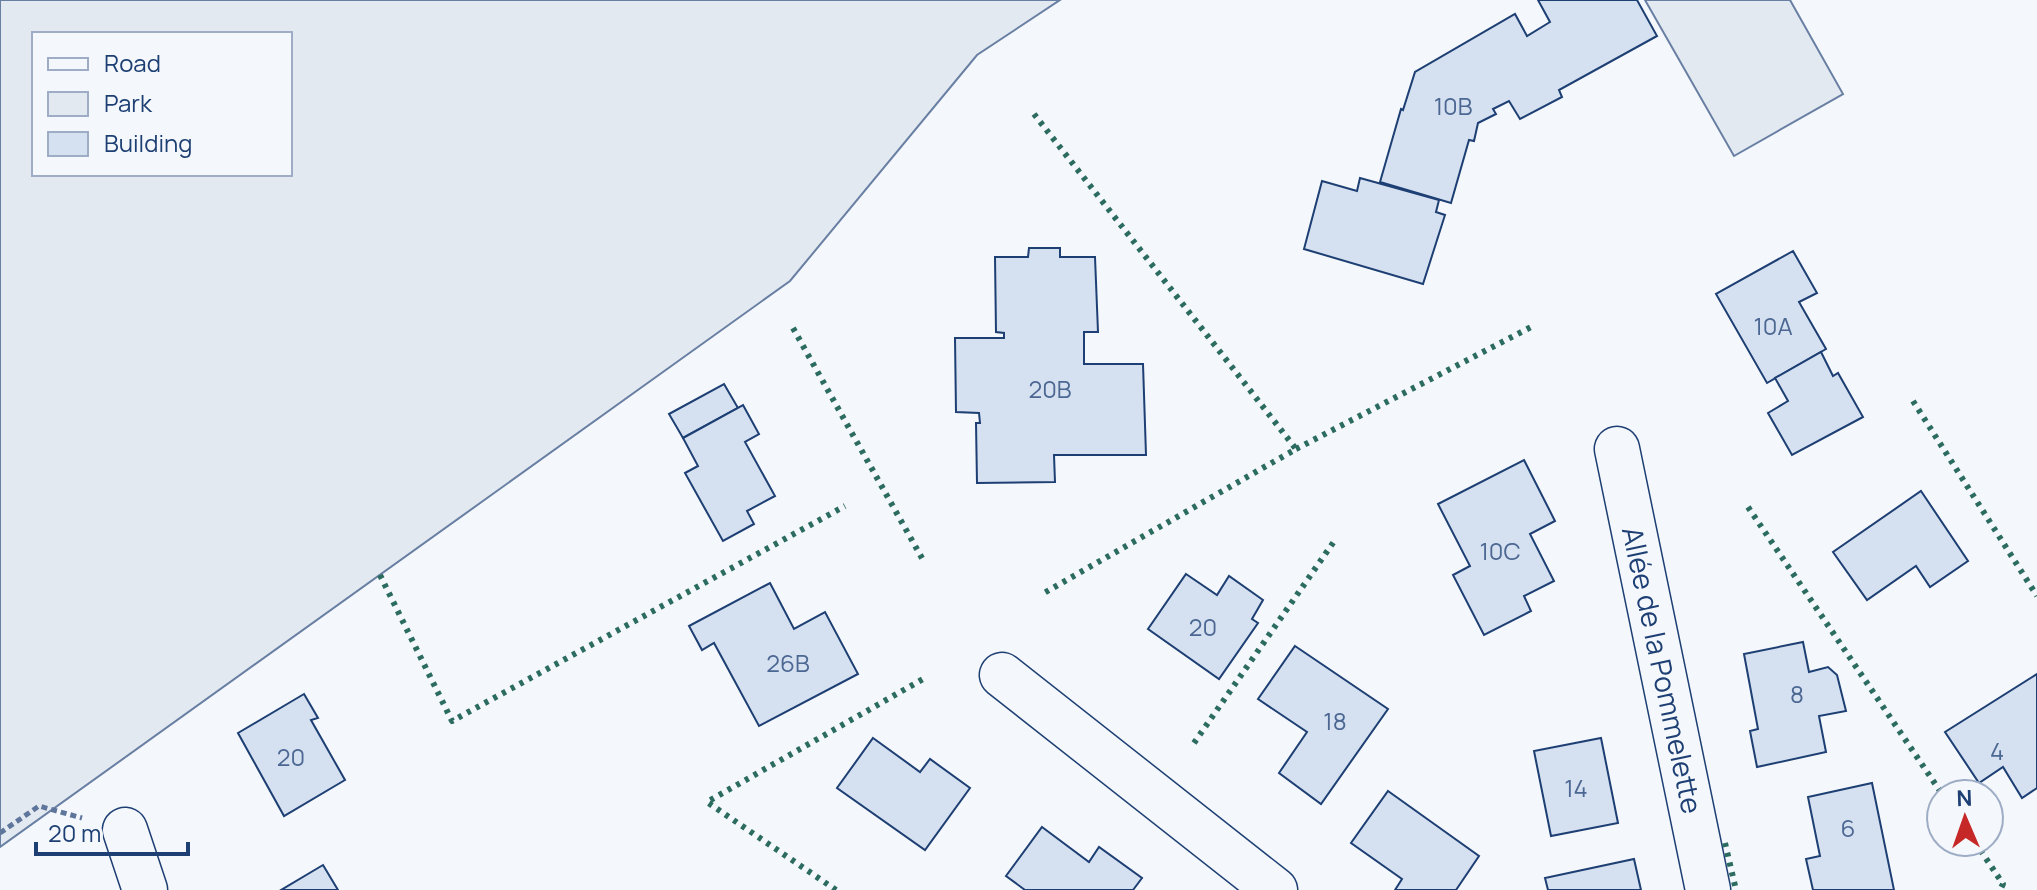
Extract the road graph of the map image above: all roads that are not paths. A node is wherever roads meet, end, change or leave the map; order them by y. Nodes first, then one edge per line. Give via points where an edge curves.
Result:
1 (1617, 449) dead end
2 (1002, 675) dead end
3 (125, 830) road end
4 (145, 890) edge
5 (1275, 890) edge
6 (1708, 890) edge

1 - 6 street, Allée de la Pommelette
2 - 5 street
3 - 4 street

